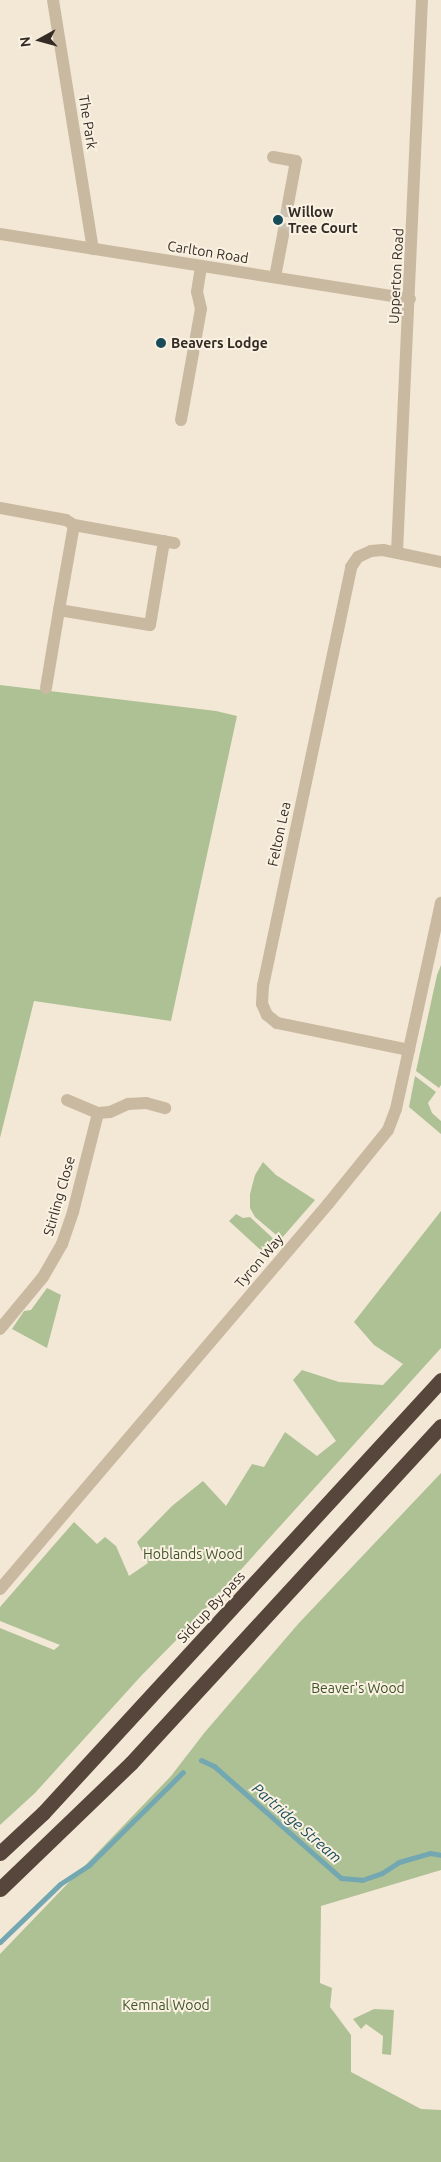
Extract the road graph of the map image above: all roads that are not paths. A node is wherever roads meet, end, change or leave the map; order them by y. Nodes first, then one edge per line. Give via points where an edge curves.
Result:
1 (53, 0) edge
2 (422, 0) edge
3 (273, 157) dead end
4 (288, 204) tunnel mouth
5 (0, 234) edge
6 (283, 235) tunnel mouth
7 (92, 249) junction
8 (201, 266) junction
9 (275, 277) junction
10 (410, 299) junction
11 (181, 420) dead end
12 (0, 508) edge
13 (74, 525) junction
14 (397, 552) junction
15 (441, 562) edge
16 (59, 610) junction
17 (46, 688) dead end
18 (441, 903) edge
19 (438, 937) edge
20 (408, 1050) junction
21 (67, 1100) dead end
22 (165, 1108) dead end
23 (98, 1113) junction
24 (0, 1329) edge
25 (441, 1380) edge
26 (441, 1426) edge
27 (0, 1589) edge
28 (0, 1852) edge
29 (0, 1889) edge

1 - 7 street, The Park
2 - 10 street, Upperton Road
3 - 4 street via 296,162
5 - 7 street, Carlton Road
6 - 9 street
7 - 8 street, Carlton Road
8 - 9 street, Carlton Road
8 - 11 street via 197,292 201,309
9 - 10 street, Carlton Road
10 - 14 street, Upperton Road
12 - 13 street via 66,520
13 - 16 street
13 - 16 street via 169,542 150,625
14 - 15 street
14 - 20 street, Felton Lea via 371,551 358,557 351,567 262,986 262,1004 267,1015 277,1022
16 - 17 street
18 - 19 street, Tyron Way
19 - 20 street, Tyron Way
20 - 27 street, Tyron Way via 396,1109 388,1130 376,1146
21 - 23 street
22 - 23 street via 146,1103 128,1104
23 - 24 street, Stirling Close via 62,1244 43,1277
25 - 28 highway, Sidcup By-pass via 49,1806
26 - 29 highway via 131,1763

